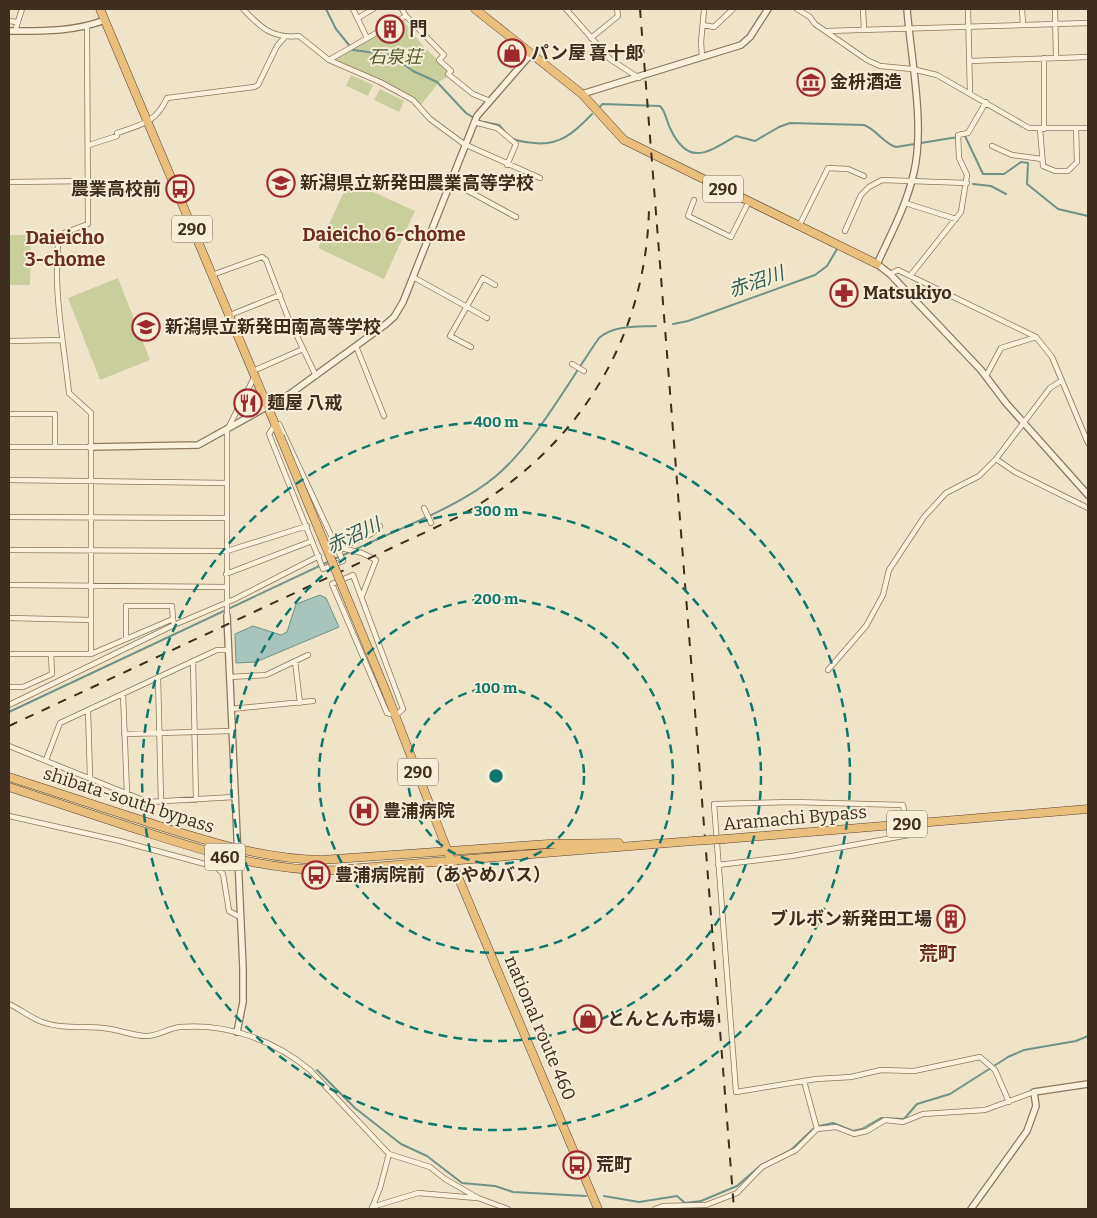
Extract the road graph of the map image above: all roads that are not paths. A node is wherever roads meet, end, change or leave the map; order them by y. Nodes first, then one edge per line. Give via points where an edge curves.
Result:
1 (22, 9) edge
2 (100, 9) edge
3 (242, 9) edge
4 (353, 9) edge
5 (373, 9) edge
6 (402, 9) edge
7 (475, 9) edge
8 (566, 9) edge
9 (617, 9) edge
10 (733, 9) edge
11 (768, 9) edge
12 (797, 9) edge
13 (863, 9) edge
14 (907, 9) edge
15 (968, 9) edge
16 (1022, 9) edge
17 (1055, 9) edge
18 (704, 10) edge
19 (406, 16) junction
20 (358, 18) junction
21 (105, 20) junction
22 (9, 21) edge
23 (17, 22) junction
24 (1088, 23) edge
25 (703, 25) junction
26 (1023, 25) junction
27 (1056, 25) junction
28 (968, 26) junction
29 (87, 27) junction
30 (908, 28) junction
31 (864, 30) junction
32 (12, 31) edge
33 (827, 31) junction
34 (284, 38) junction
35 (367, 38) junction
36 (591, 38) junction
37 (531, 54) junction
38 (702, 57) junction
39 (1088, 57) edge
40 (1044, 58) junction
41 (1056, 58) junction
42 (329, 60) junction
43 (970, 61) junction
44 (912, 69) junction
45 (639, 78) junction
46 (582, 94) junction
47 (970, 94) junction
48 (490, 101) junction
49 (986, 102) junction
50 (475, 119) junction
51 (147, 122) junction
52 (1076, 128) junction
53 (1088, 128) edge
54 (1042, 129) junction
55 (464, 144) junction
56 (89, 145) junction
57 (992, 146) dead end
58 (1042, 159) junction
59 (507, 165) junction
60 (864, 176) dead end
61 (540, 178) dead end
62 (912, 180) junction
63 (89, 181) junction
64 (450, 181) junction
65 (9, 182) edge
66 (967, 183) junction
67 (694, 200) dead end
68 (749, 201) junction
69 (905, 203) junction
70 (516, 217) dead end
71 (956, 219) junction
72 (799, 226) junction
73 (845, 231) dead end
74 (877, 264) junction
75 (890, 274) junction
76 (212, 275) junction
77 (910, 276) junction
78 (413, 277) junction
79 (495, 284) dead end
80 (280, 295) junction
81 (466, 306) junction
82 (230, 315) junction
83 (487, 318) dead end
84 (1036, 337) junction
85 (62, 340) junction
86 (9, 342) edge
87 (356, 346) junction
88 (471, 347) dead end
89 (303, 349) junction
90 (572, 364) dead end
91 (584, 371) dead end
92 (254, 374) junction
93 (316, 376) junction
94 (986, 376) junction
95 (1061, 380) junction
96 (268, 406) junction
97 (9, 414) edge
98 (384, 416) dead end
99 (1024, 423) junction
100 (275, 425) junction
101 (227, 430) junction
102 (1088, 443) edge
103 (9, 447) edge
104 (55, 447) junction
105 (90, 447) junction
106 (996, 459) junction
107 (9, 480) edge
108 (90, 482) junction
109 (227, 483) junction
110 (1088, 495) edge
111 (424, 508) dead end
112 (1088, 508) edge
113 (9, 517) edge
114 (90, 517) junction
115 (227, 518) junction
116 (431, 523) dead end
117 (307, 526) junction
118 (380, 526) dead end
119 (312, 540) junction
120 (339, 547) junction
121 (9, 550) edge
122 (90, 550) junction
123 (226, 551) junction
124 (318, 556) junction
125 (226, 574) junction
126 (9, 585) edge
127 (91, 586) junction
128 (226, 587) junction
129 (362, 596) junction
130 (226, 601) junction
131 (227, 616) joint
132 (9, 618) edge
133 (173, 619) junction
134 (91, 620) junction
135 (174, 625) junction
136 (126, 639) junction
137 (228, 650) junction
138 (9, 654) edge
139 (51, 654) junction
140 (91, 654) junction
141 (308, 655) dead end
142 (193, 661) junction
143 (295, 661) junction
144 (828, 670) dead end
145 (158, 677) junction
146 (230, 677) junction
147 (9, 687) edge
148 (122, 694) junction
149 (313, 701) dead end
150 (300, 703) junction
151 (9, 705) edge
152 (231, 709) junction
153 (88, 710) junction
154 (396, 716) junction
155 (194, 732) junction
156 (231, 732) junction
157 (124, 734) junction
158 (160, 734) junction
159 (9, 746) edge
160 (46, 760) junction
161 (9, 777) edge
162 (90, 777) junction
163 (9, 787) edge
164 (127, 793) junction
165 (234, 797) junction
166 (196, 800) junction
167 (161, 801) junction
168 (1088, 810) edge
169 (9, 816) edge
170 (908, 824) junction
171 (654, 844) junction
172 (237, 850) junction
173 (448, 851) junction
174 (237, 860) junction
175 (452, 860) junction
176 (718, 865) junction
177 (240, 917) junction
178 (9, 1004) edge
179 (237, 1032) junction
180 (804, 1081) junction
181 (1088, 1084) edge
182 (1034, 1092) junction
183 (1009, 1102) junction
184 (817, 1129) junction
185 (389, 1154) junction
186 (478, 1198) junction
187 (372, 1208) edge
188 (508, 1209) edge
189 (598, 1209) edge
190 (655, 1209) edge
191 (970, 1209) edge

1 - 23 street
2 - 21 highway, 290
3 - 34 street via 260,26
4 - 20 street
5 - 20 street
6 - 19 street
7 - 37 highway, 290
8 - 36 street
9 - 36 street via 618,16
10 - 25 street via 714,26
11 - 38 street via 741,46
12 - 33 street
13 - 31 street
14 - 30 street
15 - 28 street
16 - 26 street
17 - 27 street
18 - 25 street
19 - 35 street
19 - 48 street via 444,55 439,60 451,71 448,74 473,94
20 - 35 street
21 - 29 street
21 - 51 highway, 290
22 - 23 street
23 - 32 street
24 - 27 street
25 - 38 street
26 - 27 street
26 - 28 street
27 - 41 street
28 - 30 street
28 - 43 street
29 - 32 street via 55,32
29 - 56 street
30 - 31 street
30 - 44 street
31 - 33 street
33 - 44 street via 880,66
34 - 42 street via 299,36
34 - 51 street via 258,85 167,98 158,116
35 - 42 street
36 - 45 street via 610,59
37 - 46 highway, 290
37 - 48 street
38 - 45 street
39 - 41 street
40 - 41 street
40 - 43 street
40 - 54 street
42 - 55 street via 413,100 430,119
43 - 47 street
44 - 47 street via 937,75
44 - 62 street via 919,140
45 - 46 street
46 - 68 highway, 290 via 624,140
47 - 49 street
48 - 50 street
49 - 54 street via 1029,128
49 - 66 street via 968,133 958,138 959,158
50 - 55 street
50 - 59 street via 497,128 516,144
51 - 56 street
51 - 76 highway, 290
52 - 53 street
52 - 54 street
52 - 58 street via 1077,162 1074,166 1068,171 1055,171 1043,166
54 - 58 street
55 - 59 street
55 - 64 street
56 - 63 street
57 - 58 street via 1012,155
59 - 61 street
60 - 72 street via 848,169 828,168
62 - 66 street
62 - 69 street
62 - 73 street via 882,180 869,187 861,195
63 - 65 street
63 - 85 street via 88,224 59,238 57,256
64 - 70 street
64 - 78 street
66 - 71 street via 961,212
67 - 68 street via 688,216 731,237
68 - 72 highway, 290
69 - 71 street
69 - 74 street
71 - 77 street
72 - 74 highway, 290
74 - 75 street
75 - 77 street via 898,270
75 - 94 street
76 - 80 street via 262,257
76 - 82 highway, 290
77 - 84 street
78 - 81 street
78 - 87 street via 394,317
79 - 81 street via 483,278
80 - 82 street
80 - 89 street
81 - 83 street
81 - 88 street via 450,336
82 - 92 highway, 290
84 - 94 street via 1001,348
84 - 95 street via 1052,357
85 - 86 street
85 - 105 street via 69,393 91,413
87 - 93 street
87 - 98 street
89 - 92 street
89 - 93 street
90 - 91 street
92 - 96 highway, 290
92 - 101 street
93 - 96 street
94 - 99 street
95 - 99 street via 1050,388
95 - 102 street
96 - 100 highway, 290
96 - 101 street
97 - 104 street via 55,414
99 - 106 street
99 - 110 street
100 - 117 street via 269,434
100 - 120 street via 279,424 284,430
100 - 154 highway, 290, bridge
101 - 105 street via 198,445
101 - 109 street
103 - 104 street
104 - 105 street
105 - 108 street
106 - 112 street via 1015,472
106 - 144 street via 979,476 946,493 924,517 889,570 883,595 866,626
107 - 108 street
108 - 109 street
108 - 114 street
109 - 115 street
111 - 116 street
113 - 114 street
114 - 115 street
114 - 122 street
115 - 123 street
117 - 119 street
117 - 123 street
118 - 120 street via 371,534
119 - 124 street
119 - 125 street
120 - 124 street via 343,561 335,566 323,569
120 - 129 street via 376,560
121 - 122 street
122 - 123 street
122 - 127 street
123 - 125 street
124 - 130 street
125 - 128 street
126 - 127 street
127 - 128 street
127 - 134 street
128 - 130 street
129 - 154 street via 403,709
129 - 154 street via 353,576 332,584 387,713
130 - 131 street
130 - 135 street
131 - 137 street
132 - 134 street
133 - 135 street
133 - 136 street
133 - 136 street via 172,606 126,606
134 - 140 street
135 - 151 street
136 - 140 street
137 - 142 street via 217,650
137 - 146 street
138 - 139 street
139 - 140 street
139 - 147 street via 52,674 23,687
141 - 143 street
142 - 145 street
142 - 155 street
143 - 146 street via 266,675
143 - 150 street
145 - 148 street
145 - 158 street
146 - 152 street
148 - 153 street
148 - 157 street
149 - 150 street
150 - 152 street
152 - 156 street
153 - 160 street via 60,723
153 - 162 street
154 - 173 highway, 290
155 - 156 street
155 - 158 street
155 - 166 street
156 - 165 street
157 - 158 street
157 - 164 street
158 - 167 street
159 - 160 street
160 - 162 street
161 - 172 highway, shibata-south bypass / 460
162 - 164 street
163 - 174 highway, shibata-south bypass / 460
164 - 167 street via 148,802
165 - 166 street
165 - 172 street
166 - 167 street
168 - 170 highway, Aramachi Bypass / 290
169 - 177 street via 216,867 223,874 229,911
170 - 171 highway, Aramachi Bypass / 290, bridge
170 - 176 street via 909,835 792,856
170 - 176 street via 903,804 714,804
171 - 173 highway, Aramachi Bypass / 290 via 548,844
171 - 175 highway, Aramachi Bypass / 290
172 - 173 highway, shibata-south bypass / 460 via 321,860
172 - 174 street
173 - 175 highway, 290
174 - 175 highway, shibata-south bypass / 460 via 318,870
174 - 177 street
175 - 189 highway, national route 460
176 - 180 street via 736,1092
177 - 179 street via 243,1002
178 - 179 street via 41,1022 110,1029 136,1036 150,1036 178,1027
179 - 185 street via 252,1036 297,1059
180 - 183 street via 850,1078 881,1070 914,1071 980,1057 995,1070
180 - 184 street
181 - 182 street
182 - 183 street
182 - 191 street via 1036,1106 1027,1131
183 - 184 street via 985,1110 915,1115 903,1122 885,1120 867,1131 854,1134 836,1127
184 - 190 street via 796,1150 762,1167 737,1193 706,1205
185 - 186 street via 430,1167
185 - 187 street
186 - 187 street via 418,1193
186 - 188 street

